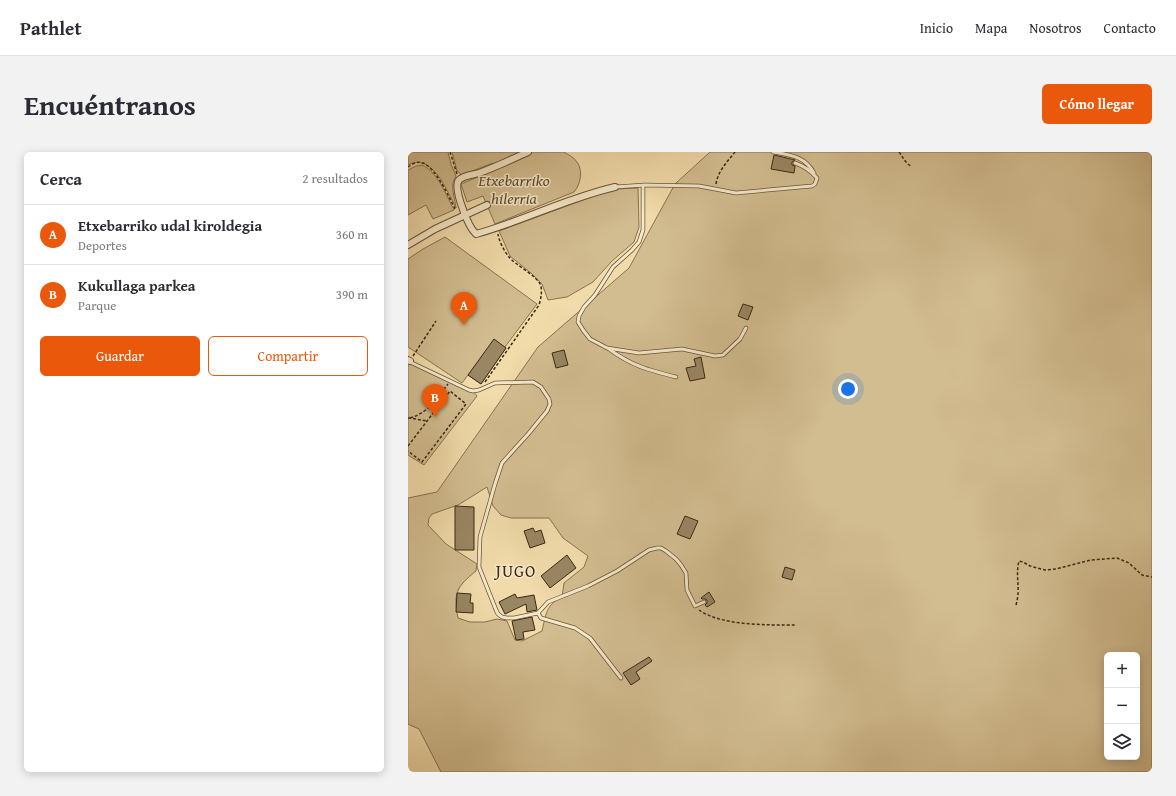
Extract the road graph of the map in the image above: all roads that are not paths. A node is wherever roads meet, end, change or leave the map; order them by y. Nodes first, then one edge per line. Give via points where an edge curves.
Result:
1 (528, 152) edge
2 (773, 152) edge
3 (795, 163) dead end
4 (817, 178) junction
5 (643, 186) junction
6 (615, 187) joint
7 (487, 205) dead end
8 (465, 215) junction
9 (408, 245) edge
10 (746, 328) dead end
11 (607, 348) junction
12 (409, 361) edge
13 (676, 377) dead end
14 (704, 602) dead end
15 (538, 613) junction
16 (621, 678) dead end

1 - 8 street via 460,179 457,189
2 - 4 lane via 802,158
3 - 4 lane via 806,168
4 - 5 lane via 812,186 736,193 699,186
5 - 6 lane
5 - 11 lane via 643,230 639,242 613,267 579,316 578,322 590,338
6 - 8 street via 476,234
7 - 8 street
8 - 9 street
10 - 11 lane via 740,339 723,355 715,356 682,349 638,353
11 - 13 lane via 647,370
12 - 15 lane via 468,390 480,390 495,383 533,382 541,387 549,399 547,412 502,463 480,537 479,567 498,614 514,618
14 - 15 lane via 695,606 687,590 686,573 681,565 666,551 657,548 649,550 588,586 548,602
15 - 16 lane via 541,618 575,628 590,638

